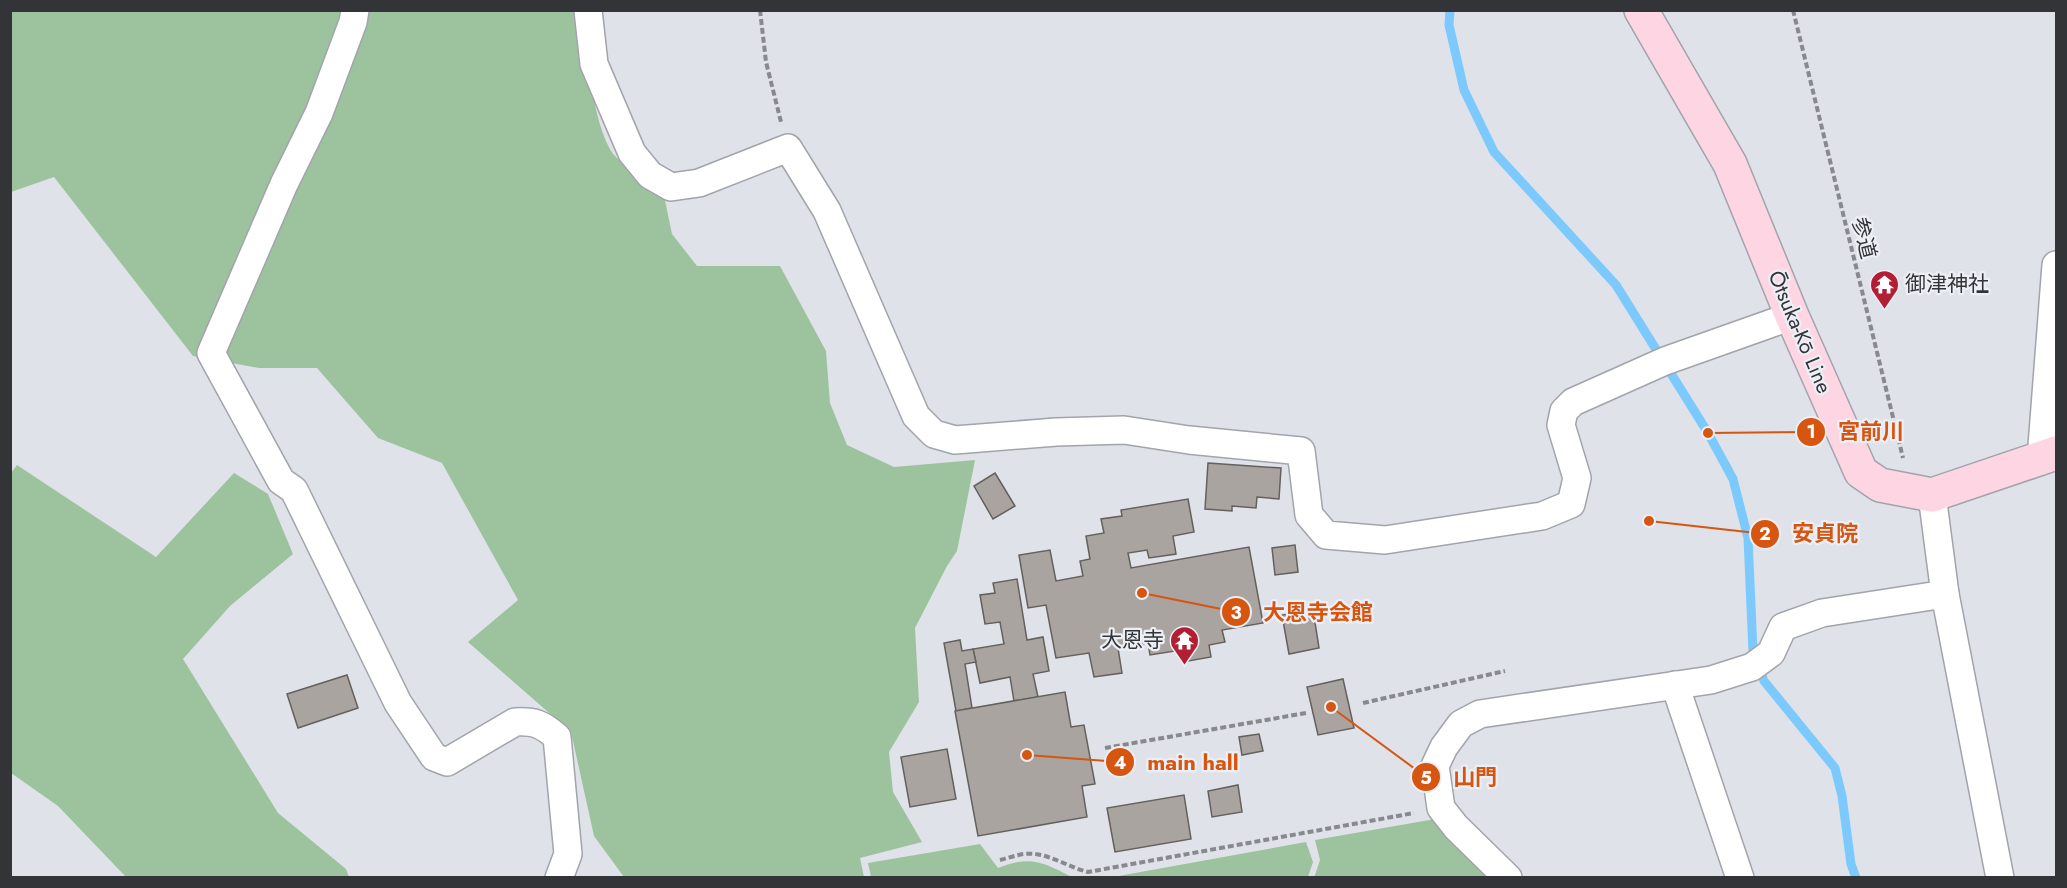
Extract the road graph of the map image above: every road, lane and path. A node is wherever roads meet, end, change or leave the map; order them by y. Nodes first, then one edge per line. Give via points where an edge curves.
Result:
1 (355, 10) edge
2 (588, 10) edge
3 (760, 10) edge
4 (1641, 10) edge
5 (1793, 10) edge
6 (788, 148) junction
7 (2056, 265) edge
8 (1792, 316) junction
9 (2049, 456) edge
10 (1903, 462) dead end
11 (1932, 495) junction
12 (1945, 594) junction
13 (1505, 671) dead end
14 (1676, 685) junction
15 (1363, 703) dead end
16 (1306, 713) dead end
17 (1105, 748) dead end
18 (1441, 808) junction
19 (1000, 860) dead end
20 (559, 878) edge
21 (1508, 878) edge
22 (1740, 878) edge
23 (2000, 878) edge

1 - 20 street via 320,113 284,184 211,353 280,481 294,490 398,703 434,758 447,762 515,722 543,724 557,737 568,854
2 - 6 street via 594,64 632,153 650,175 670,187 699,183
3 - 6 path via 766,62
4 - 8 main road, Ōtsuka-Kō Line via 1730,164
5 - 10 path, 参道
6 - 8 street via 827,211 916,416 934,434 956,440 1124,430 1188,441 1301,451 1309,515 1326,535 1385,540 1542,516 1571,504 1576,478 1562,425 1564,411 1573,402 1665,361
7 - 9 street
8 - 11 main road, Ōtsuka-Kō Line via 1861,472 1880,485
9 - 11 main road, Ōtsuka-Kō Line
11 - 12 street
12 - 14 street via 1822,613 1784,627 1771,653 1752,667 1711,680
12 - 23 street
13 - 15 path
14 - 18 street via 1480,714 1461,724 1435,766
14 - 22 street
16 - 17 path
18 - 19 path via 1088,873 1045,855 1025,853
18 - 21 street

